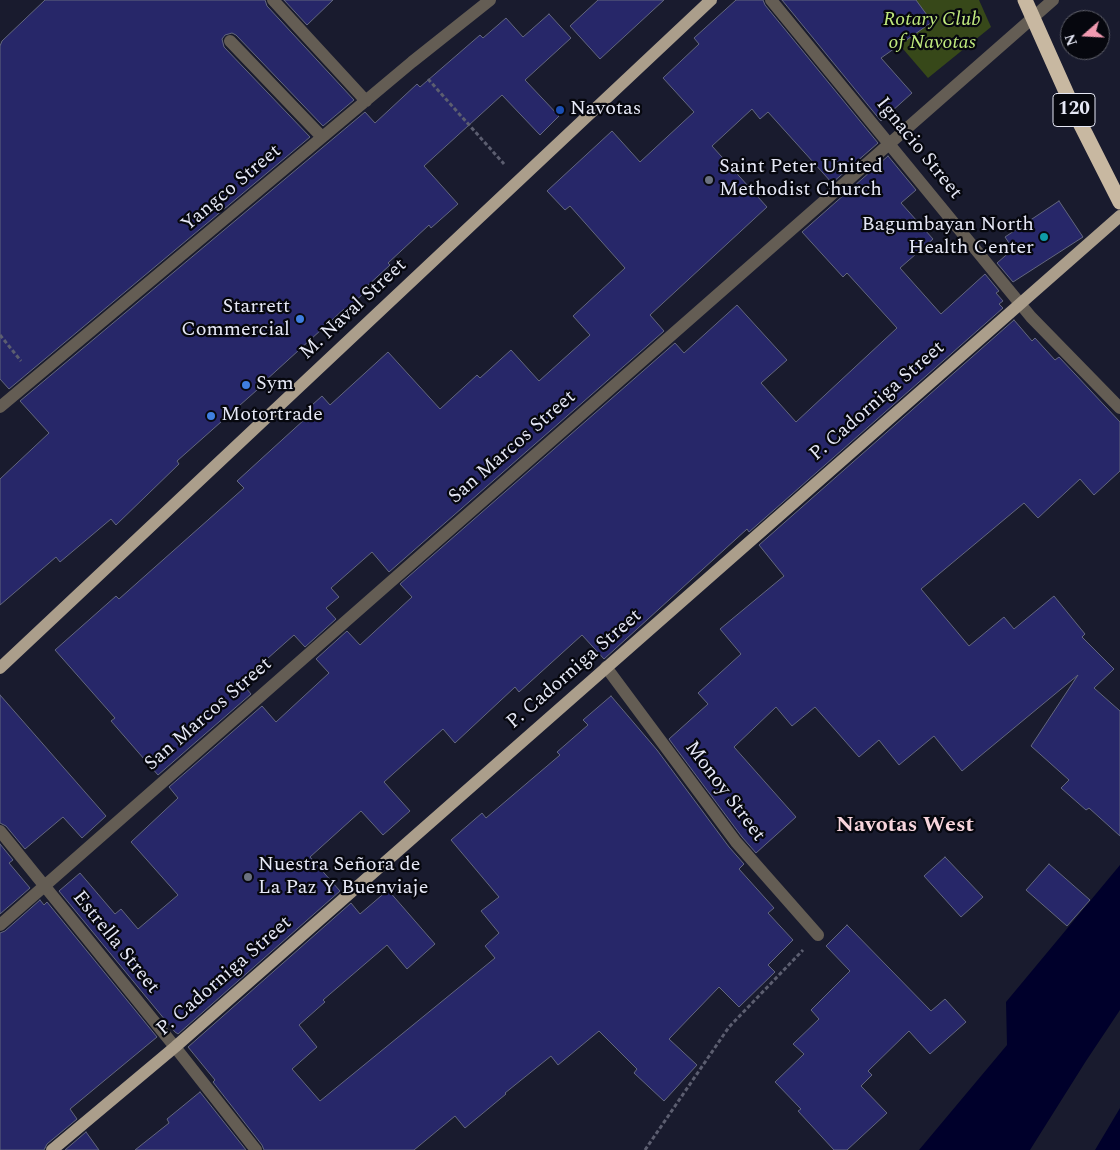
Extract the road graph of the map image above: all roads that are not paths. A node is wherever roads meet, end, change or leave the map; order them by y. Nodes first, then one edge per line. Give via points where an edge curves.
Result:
1 (273, 0) edge
2 (490, 0) edge
3 (711, 0) edge
4 (771, 0) edge
5 (1025, 0) edge
6 (1052, 0) edge
7 (1033, 17) junction
8 (230, 41) dead end
9 (366, 101) junction
10 (322, 138) junction
11 (889, 142) junction
12 (1120, 202) edge
13 (1120, 216) edge
14 (1020, 302) junction
15 (0, 407) edge
16 (1120, 408) edge
17 (606, 667) junction
18 (0, 668) edge
19 (0, 831) edge
20 (44, 886) junction
21 (0, 926) edge
22 (818, 935) road end
23 (175, 1047) junction
24 (52, 1150) edge
25 (256, 1150) edge

1 - 9 street
2 - 9 street, Yangco Street
3 - 18 main road, M. Naval Street
4 - 11 street, Ignacio Street
5 - 7 highway, 120
6 - 7 street, San Marcos Street
7 - 11 street, San Marcos Street
7 - 12 highway, 120 via 1079,121
8 - 10 street
9 - 10 street, Yangco Street
10 - 15 street, Yangco Street
11 - 14 street, Ignacio Street
11 - 20 street, San Marcos Street
13 - 14 main road, P. Cadorniga Street
14 - 16 street, Ignacio Street
14 - 17 main road, P. Cadorniga Street
17 - 22 street, Monoy Street via 736,842
17 - 23 main road, P. Cadorniga Street
19 - 20 street, Estrella Street
20 - 21 street, San Marcos Street
20 - 23 street, Estrella Street
23 - 24 main road, P. Cadorniga Street
23 - 25 street, Estrella Street

